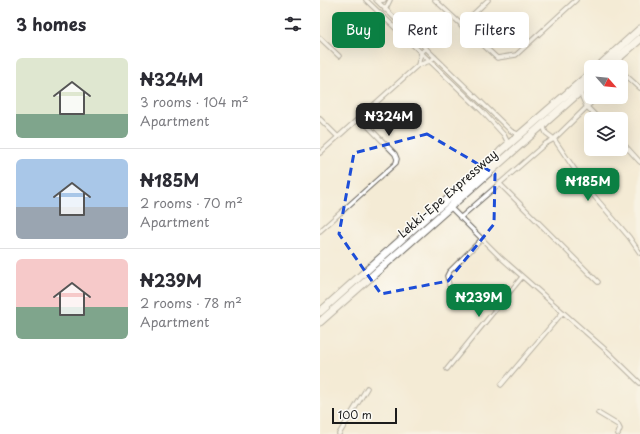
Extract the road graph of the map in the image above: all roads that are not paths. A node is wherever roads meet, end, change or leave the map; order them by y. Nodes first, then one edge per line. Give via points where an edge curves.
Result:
1 (366, 0) edge
2 (376, 0) edge
3 (384, 0) edge
4 (390, 0) edge
5 (435, 0) edge
6 (488, 0) edge
7 (576, 0) edge
8 (385, 10) junction
9 (475, 12) edge
10 (393, 17) edge
11 (460, 26) edge
12 (640, 29) edge
13 (320, 38) edge
14 (640, 39) edge
15 (529, 43) edge
16 (426, 48) joint
17 (485, 48) edge
18 (524, 48) edge
19 (421, 52) junction
20 (339, 56) dead end
21 (435, 57) junction
22 (606, 60) edge
23 (618, 60) edge
24 (430, 61) junction
25 (418, 65) junction
26 (628, 78) edge
27 (584, 79) edge
28 (584, 88) edge
29 (640, 88) edge
30 (580, 92) junction
31 (589, 104) edge
32 (586, 106) junction
33 (592, 112) edge
34 (359, 118) junction
35 (320, 120) edge
36 (546, 123) junction
37 (520, 134) junction
38 (338, 136) junction
39 (554, 139) junction
40 (509, 145) junction
41 (628, 149) edge
42 (320, 152) edge
43 (640, 162) edge
44 (499, 182) junction
45 (450, 207) junction
46 (460, 218) junction
47 (320, 231) edge
48 (481, 240) junction
49 (640, 253) edge
50 (522, 277) junction
51 (364, 278) junction
52 (598, 282) dead end
53 (450, 289) dead end
54 (320, 312) edge
55 (563, 312) junction
56 (320, 322) edge
57 (447, 369) dead end
58 (640, 383) edge
59 (501, 385) dead end
60 (367, 388) dead end
61 (598, 413) dead end
62 (339, 434) edge
63 (618, 434) edge

1 - 19 street
2 - 3 street
2 - 8 street
4 - 8 street
5 - 11 street
6 - 9 street
7 - 15 street
8 - 10 street
12 - 22 highway
13 - 20 street
14 - 23 highway
16 - 19 street
16 - 21 street
17 - 18 street via 497,58 516,55
19 - 24 street
19 - 25 street
21 - 24 street
21 - 37 street via 511,131
24 - 25 street
24 - 40 street via 482,111 504,135
25 - 34 street
26 - 29 street
27 - 37 highway, Lekki-Epe Expressway
28 - 30 highway, Lekki-Epe Expressway
30 - 32 street
30 - 36 highway, Lekki-Epe Expressway
31 - 32 street
32 - 33 street
32 - 39 street
34 - 38 street
34 - 47 street via 395,154 396,163
35 - 38 street
36 - 39 street via 546,133
36 - 45 highway, Lekki-Epe Expressway
37 - 40 highway, Lekki-Epe Expressway
38 - 42 street
39 - 44 street
39 - 49 street via 588,189
40 - 51 highway, Lekki-Epe Expressway via 487,167 430,214
41 - 43 street
44 - 46 street
44 - 52 street
45 - 46 street
45 - 51 highway, Lekki-Epe Expressway
46 - 48 street
48 - 50 street
48 - 53 street via 448,272
50 - 55 street
50 - 57 street
51 - 54 highway, Lekki-Epe Expressway
51 - 56 highway, Lekki-Epe Expressway
55 - 58 street
55 - 59 street
60 - 62 street
61 - 63 street via 618,425

